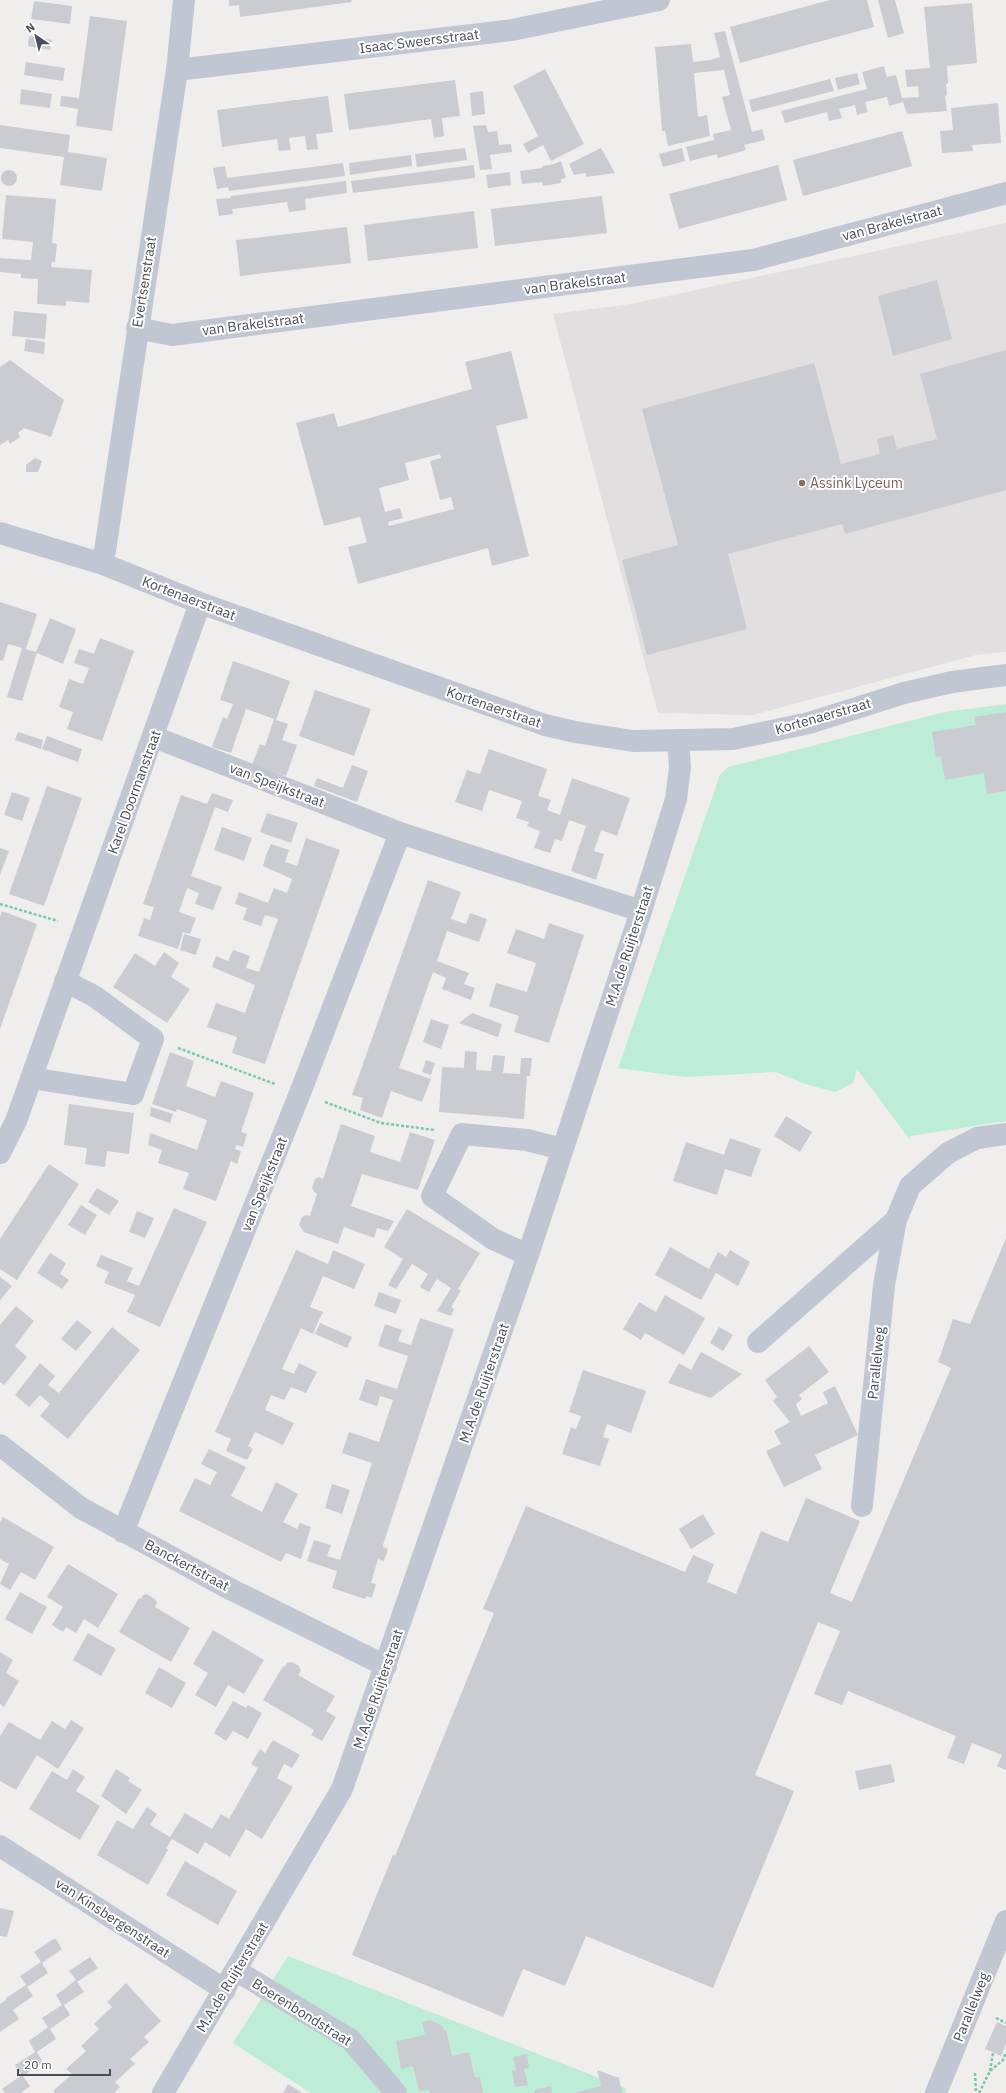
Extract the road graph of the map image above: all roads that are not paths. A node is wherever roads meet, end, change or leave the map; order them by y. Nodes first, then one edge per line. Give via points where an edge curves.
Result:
1 (184, 0) edge
2 (659, 0) edge
3 (176, 70) junction
4 (1006, 193) edge
5 (137, 328) junction
6 (0, 533) edge
7 (103, 564) junction
8 (200, 603) junction
9 (1006, 675) edge
10 (154, 737) junction
11 (678, 740) junction
12 (400, 833) junction
13 (641, 910) junction
14 (65, 981) junction
15 (31, 1078) junction
16 (1006, 1134) edge
17 (562, 1149) junction
18 (0, 1153) edge
19 (896, 1220) junction
20 (528, 1255) junction
21 (758, 1342) dead end
22 (0, 1445) edge
23 (862, 1506) dead end
24 (123, 1532) junction
25 (386, 1666) junction
26 (0, 1846) edge
27 (1006, 1921) edge
28 (237, 1971) junction
29 (225, 1990) junction
30 (163, 2093) edge
31 (396, 2093) edge
32 (936, 2093) edge

1 - 3 street, Evertsenstraat
2 - 3 street, Isaac Sweersstraat via 512,30
3 - 5 street, Evertsenstraat
4 - 5 street, van Brakelstraat via 753,260 172,335
5 - 7 street, Evertsenstraat
6 - 7 street, Kortenaerstraat
7 - 8 street, Kortenaerstraat
8 - 10 street, Karel Doormanstraat
8 - 11 street, Kortenaerstraat via 545,725 633,741
9 - 11 street, Kortenaerstraat via 952,682 904,693 809,723 733,739
10 - 12 street, van Speijkstraat
10 - 14 street, Karel Doormanstraat
11 - 13 street, M.A.de Ruijterstraat via 680,767 676,799
12 - 13 street, van Speijkstraat
12 - 24 street, van Speijkstraat via 300,1093
13 - 17 street, M.A.de Ruijterstraat
14 - 15 street, Karel Doormanstraat
14 - 15 street via 94,996 154,1039 133,1094
15 - 18 street, Karel Doormanstraat via 16,1121
16 - 19 street, Parallelweg via 977,1138 948,1153 910,1186
17 - 20 street, M.A.de Ruijterstraat
17 - 20 street via 527,1140 462,1134 432,1196 493,1239
19 - 21 street, Parallelweg
19 - 23 street, Parallelweg via 884,1285
20 - 25 street, M.A.de Ruijterstraat
22 - 24 street, Banckertstraat via 81,1508
24 - 25 street, Banckertstraat via 232,1590
25 - 28 street, M.A.de Ruijterstraat via 342,1789
26 - 29 street, van Kinsbergenstraat
27 - 32 street, Parallelweg
28 - 29 street, M.A.de Ruijterstraat
28 - 31 street, Boerenbondstraat via 351,2040
29 - 30 street, M.A.de Ruijterstraat

